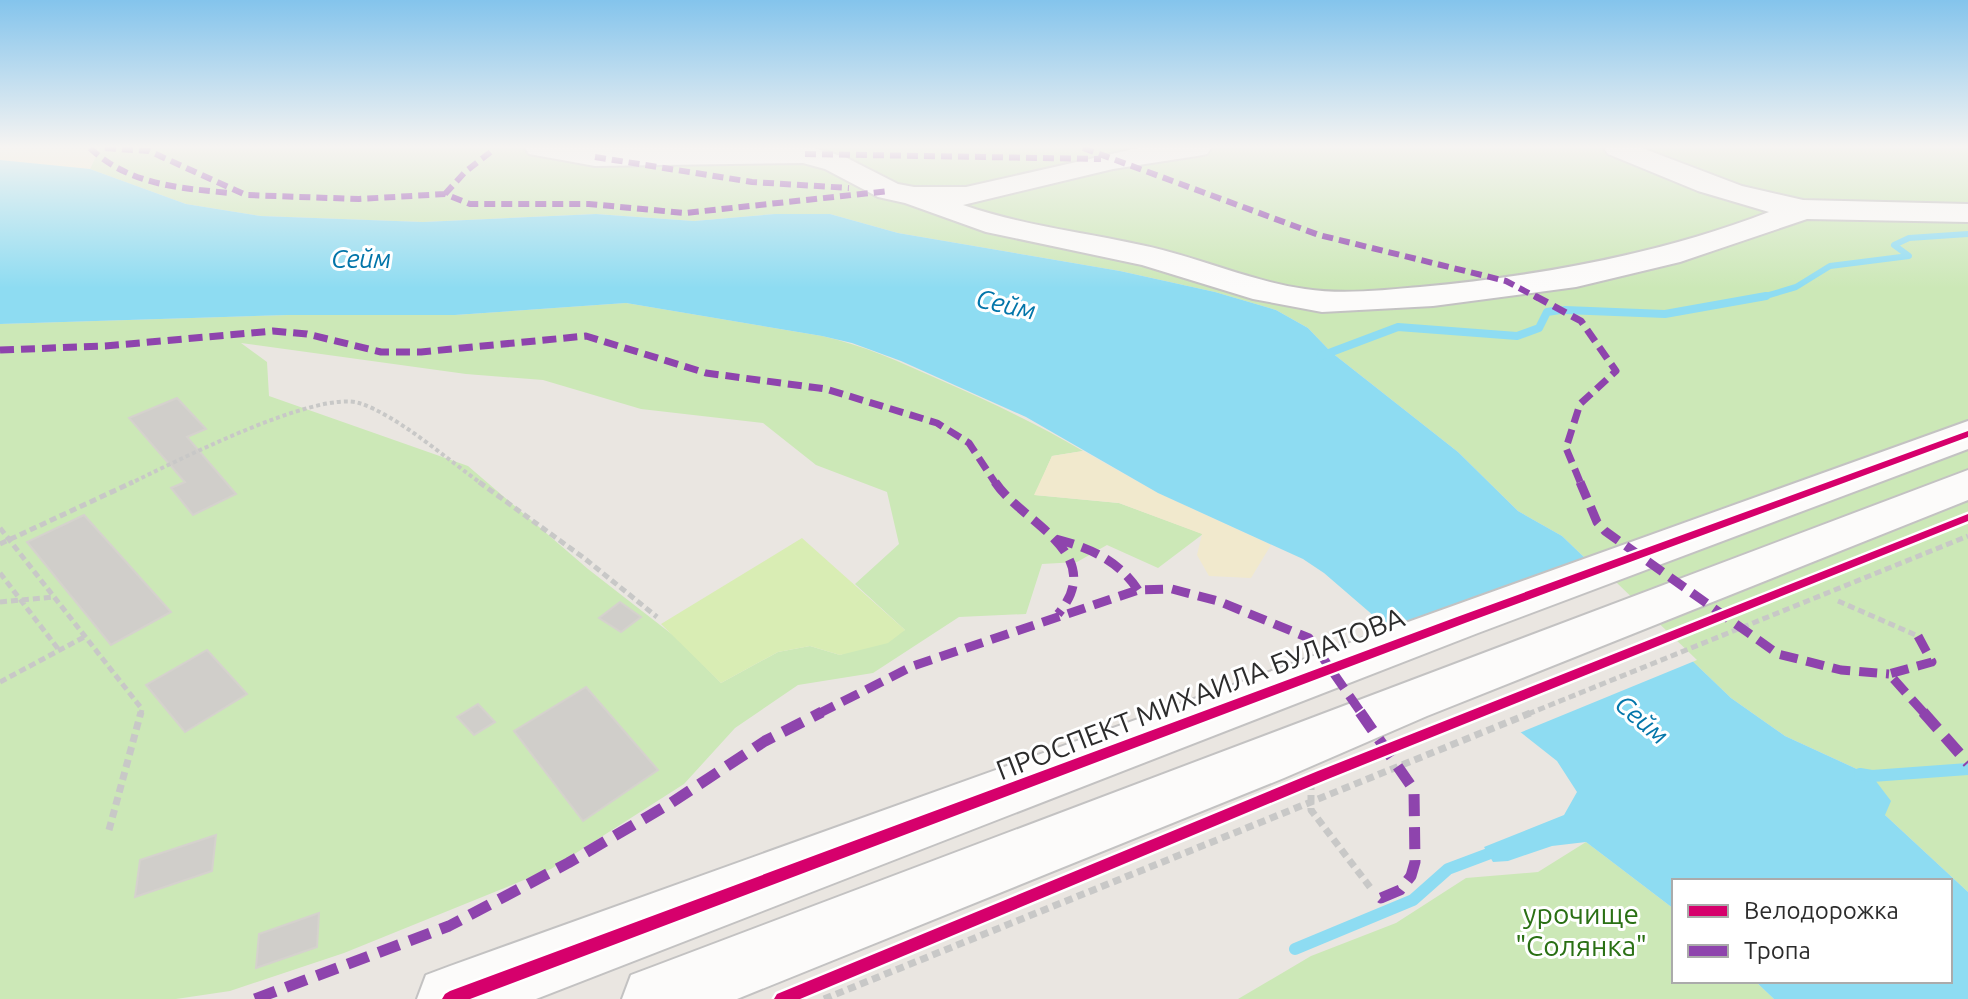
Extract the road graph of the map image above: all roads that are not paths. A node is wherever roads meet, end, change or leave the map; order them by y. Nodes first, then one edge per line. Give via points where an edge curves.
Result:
1 (907, 195) edge
2 (972, 195) edge
3 (1743, 195) edge
4 (914, 196) junction
5 (1804, 209) junction
6 (1968, 213) edge
7 (1968, 434) edge
8 (1968, 484) edge
9 (450, 999) edge
10 (655, 999) edge

1 - 4 street
2 - 4 street
3 - 5 street
4 - 5 street via 980,222 1186,264 1307,300 1386,300 1520,288 1648,262 1755,230
5 - 6 street
7 - 9 street, ПРОСПЕКТ МИХАИЛА БУЛАТОВА
8 - 10 street via 1751,567 1331,752

